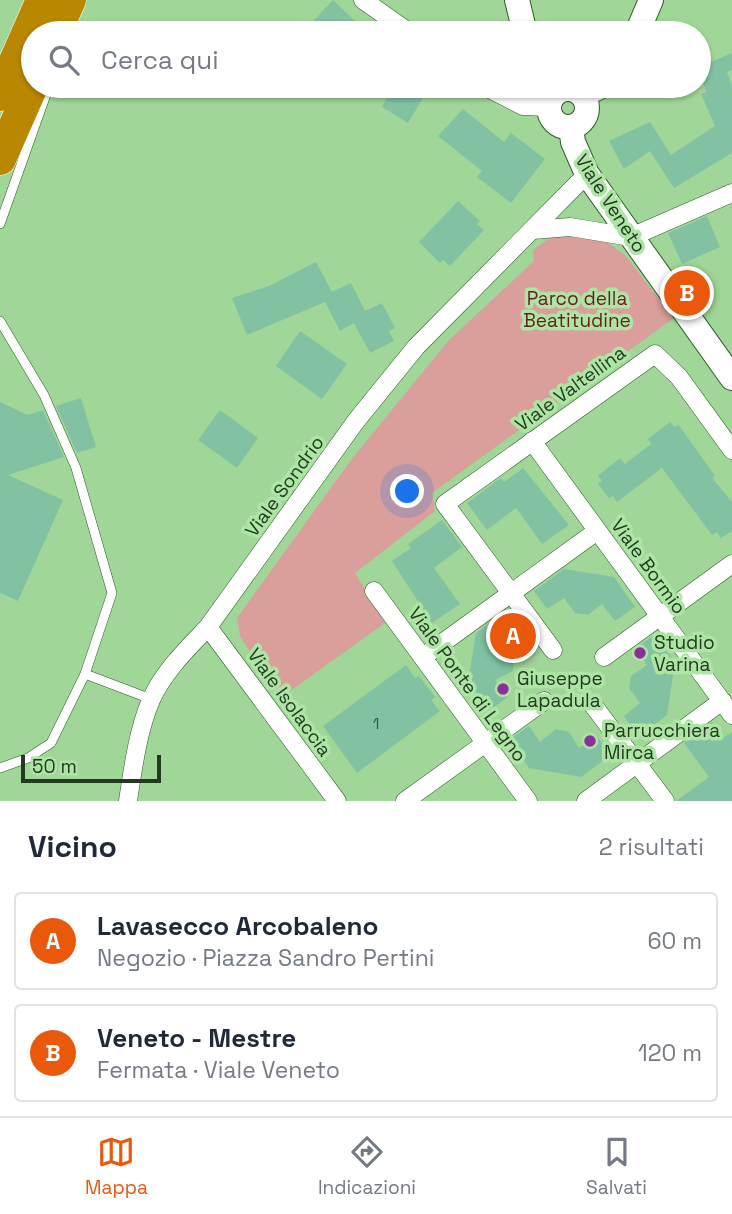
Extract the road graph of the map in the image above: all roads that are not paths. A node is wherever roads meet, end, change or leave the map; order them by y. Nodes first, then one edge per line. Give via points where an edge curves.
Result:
1 (32, 0) edge
2 (42, 0) edge
3 (81, 0) edge
4 (363, 0) edge
5 (517, 0) edge
6 (651, 0) edge
7 (66, 18) edge
8 (22, 21) edge
9 (33, 21) edge
10 (393, 21) edge
11 (522, 21) edge
12 (641, 21) edge
13 (21, 23) edge
14 (11, 43) dead end
15 (21, 48) edge
16 (0, 95) edge
17 (27, 98) edge
18 (45, 98) edge
19 (511, 98) edge
20 (545, 98) edge
21 (550, 98) edge
22 (590, 98) edge
23 (571, 127) junction
24 (0, 159) edge
25 (587, 174) junction
26 (732, 193) edge
27 (0, 224) edge
28 (533, 230) junction
29 (631, 237) junction
30 (0, 321) edge
31 (732, 378) edge
32 (532, 441) junction
33 (732, 450) edge
34 (597, 531) junction
35 (732, 564) edge
36 (374, 591) dead end
37 (511, 593) junction
38 (660, 616) junction
39 (208, 627) junction
40 (553, 650) dead end
41 (423, 657) junction
42 (604, 657) dead end
43 (85, 674) junction
44 (151, 699) junction
45 (544, 701) dead end
46 (593, 705) dead end
47 (727, 708) edge
48 (485, 743) junction
49 (637, 764) junction
50 (0, 768) edge
51 (128, 801) edge
52 (337, 801) edge
53 (405, 801) edge
54 (528, 801) edge
55 (586, 801) edge
56 (665, 801) edge

1 - 8 lane
2 - 9 highway
3 - 7 lane
4 - 10 street
5 - 11 main road
6 - 12 main road
13 - 14 lane
15 - 16 highway
17 - 24 highway
18 - 27 lane
19 - 20 street, Viale Veneto via 523,106
21 - 23 main road via 555,122
22 - 23 main road, Viale Veneto via 581,121
23 - 25 main road, Viale Veneto
25 - 28 street, Viale Sondrio
25 - 29 main road, Viale Veneto
26 - 29 street
28 - 29 street via 570,227
28 - 39 street, Viale Sondrio via 408,358 356,421
29 - 31 main road, Viale Veneto
30 - 43 lane via 44,395 76,468 112,593
32 - 33 street, Viale Valtellina via 655,355 679,377
32 - 34 street, Viale Bormio
32 - 37 street, Viale Valtellina via 445,504
34 - 37 street
34 - 38 street, Viale Bormio
35 - 38 street
36 - 41 street, Viale Ponte di Legno
37 - 40 street
37 - 41 street
38 - 42 street
38 - 47 street, Viale Bormio
39 - 44 street, Viale Sondrio
39 - 52 street, Viale Isolaccia
41 - 48 street, Viale Ponte di Legno
43 - 44 lane
43 - 50 lane via 51,743
44 - 51 street, Viale Sondrio
45 - 48 street
46 - 49 street
47 - 49 street
48 - 53 street
48 - 54 street, Viale Ponte di Legno
49 - 55 street
49 - 56 street

